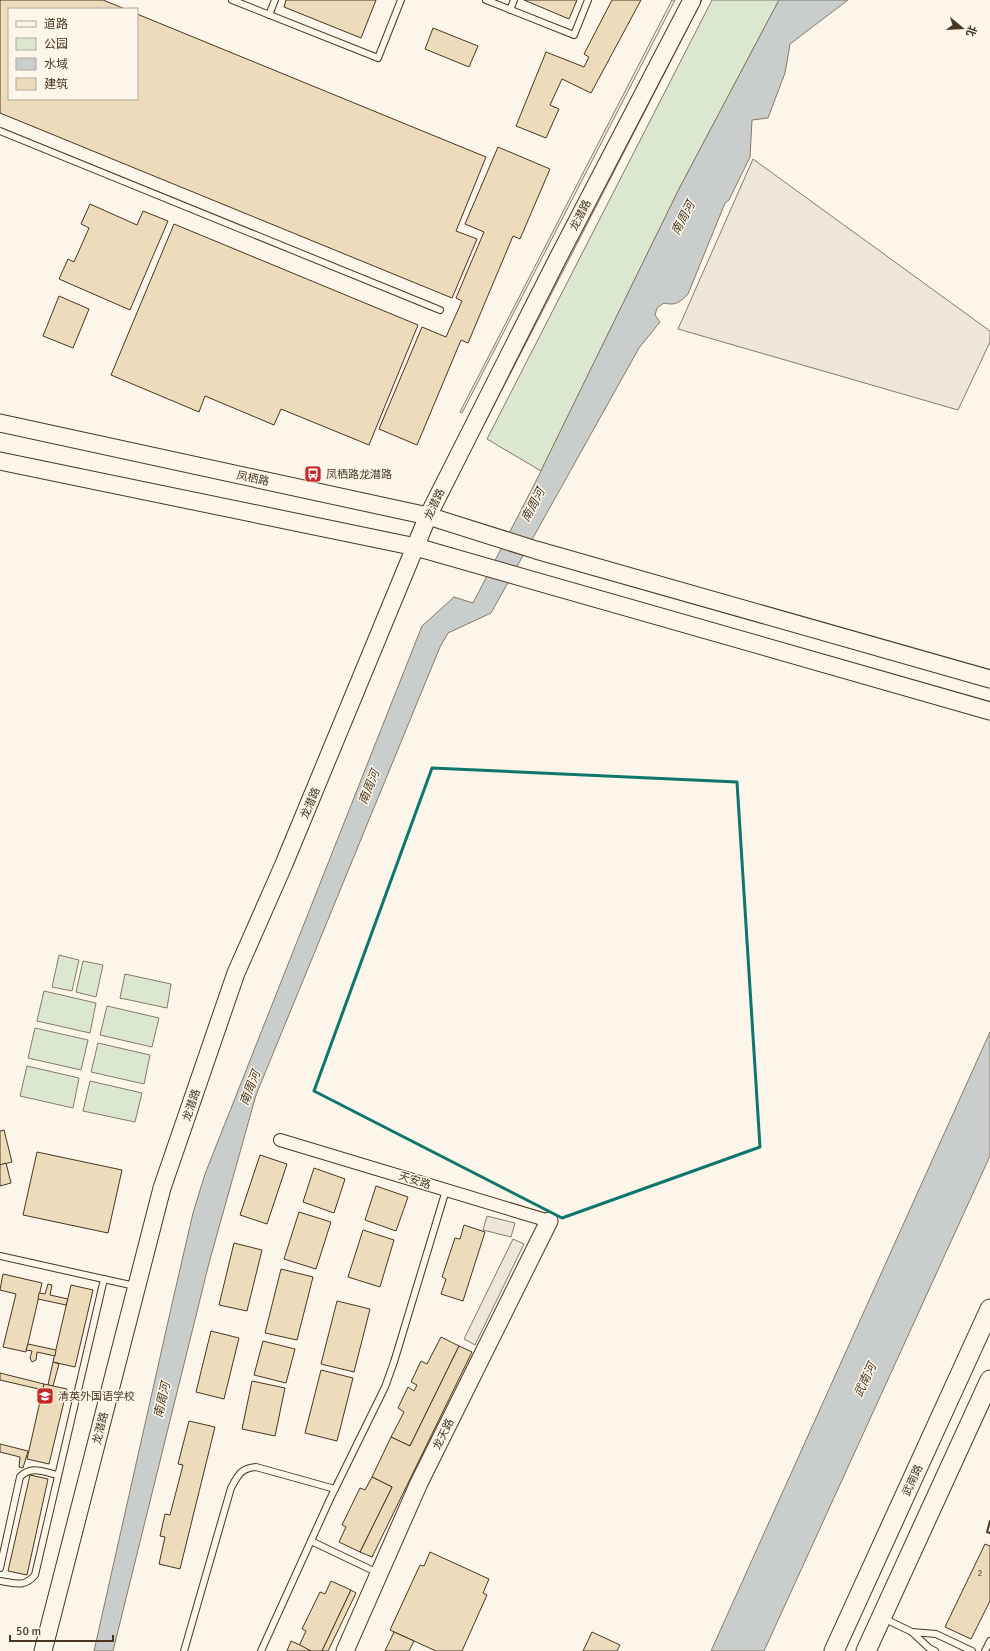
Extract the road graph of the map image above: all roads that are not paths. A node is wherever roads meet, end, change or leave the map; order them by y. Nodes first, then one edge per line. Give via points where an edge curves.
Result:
1 (232, 0) edge
2 (275, 0) edge
3 (401, 0) edge
4 (486, 0) edge
5 (514, 0) edge
6 (588, 0) edge
7 (692, 0) edge
8 (510, 10) junction
9 (269, 15) junction
10 (0, 131) edge
11 (440, 310) dead end
12 (0, 423) edge
13 (0, 461) edge
14 (428, 516) junction
15 (416, 548) junction
16 (990, 679) edge
17 (990, 711) edge
18 (280, 1140) dead end
19 (446, 1190) junction
20 (549, 1221) joint
21 (0, 1256) edge
22 (104, 1279) junction
23 (136, 1286) junction
24 (990, 1309) edge
25 (990, 1380) edge
26 (58, 1475) junction
27 (335, 1489) junction
28 (311, 1541) junction
29 (0, 1568) edge
30 (379, 1573) junction
31 (0, 1581) edge
32 (881, 1618) junction
33 (912, 1632) junction
34 (990, 1641) edge
35 (43, 1651) edge
36 (184, 1651) edge
37 (261, 1651) edge
38 (345, 1651) edge
39 (834, 1651) edge
40 (866, 1651) edge
41 (935, 1651) edge
42 (972, 1651) edge
43 (985, 1651) edge

1 - 9 lane
2 - 9 lane
3 - 9 lane via 378,58
4 - 8 lane
5 - 8 lane
6 - 8 lane via 574,35
7 - 14 street, 龙潜路
10 - 11 lane
12 - 14 street, 凤栖路
13 - 15 street
14 - 15 street, 龙潜路
14 - 16 street, 凤栖路 via 536,550
15 - 17 street
15 - 23 street, 龙潜路 via 236,973 162,1188
18 - 19 street, 天安路
19 - 20 street, 天安路
19 - 27 lane via 385,1387
20 - 30 street, 龙天路 via 419,1483
21 - 22 lane
22 - 23 lane
22 - 26 lane
23 - 35 street, 龙潜路
24 - 39 main road, 武南路
25 - 32 main road
26 - 29 lane via 32,1470 26,1471 20,1477
26 - 31 lane via 35,1575 29,1582 22,1584
27 - 28 lane
27 - 36 lane via 256,1467 247,1468 239,1474 231,1488
28 - 30 lane
28 - 37 lane
30 - 38 street, 龙天路
32 - 33 lane
32 - 40 main road
33 - 41 lane
33 - 42 lane via 936,1634
34 - 43 lane

